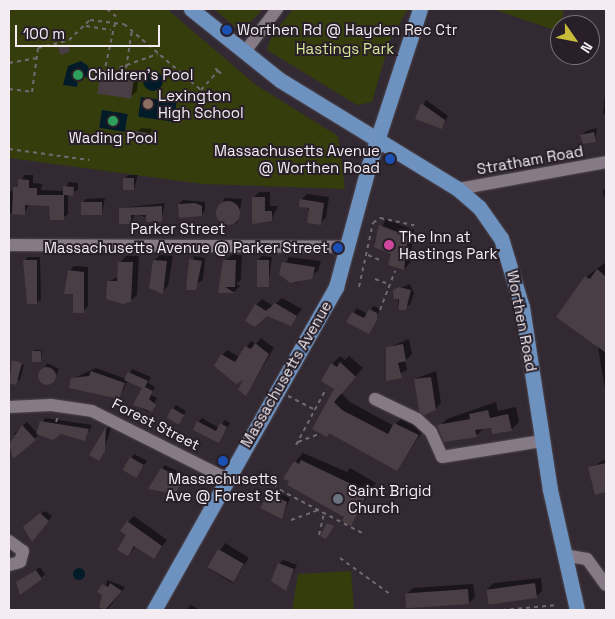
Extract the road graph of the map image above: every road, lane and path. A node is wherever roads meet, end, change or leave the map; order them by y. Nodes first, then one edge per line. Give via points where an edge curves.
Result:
1 (107, 9) edge
2 (191, 9) edge
3 (277, 9) edge
4 (420, 9) edge
5 (116, 18) dead end
6 (115, 23) junction
7 (86, 26) junction
8 (111, 30) junction
9 (132, 31) junction
10 (244, 53) junction
11 (158, 54) junction
12 (36, 58) junction
13 (9, 63) edge
14 (214, 67) dead end
15 (126, 68) junction
16 (218, 70) junction
17 (223, 74) dead end
18 (9, 89) edge
19 (378, 138) junction
20 (9, 149) edge
21 (89, 160) dead end
22 (606, 162) edge
23 (458, 189) junction
24 (414, 224) dead end
25 (363, 231) dead end
26 (370, 233) junction
27 (9, 244) edge
28 (347, 246) junction
29 (368, 255) junction
30 (380, 260) dead end
31 (395, 271) dead end
32 (375, 279) dead end
33 (390, 285) junction
34 (359, 287) dead end
35 (380, 310) dead end
36 (326, 389) dead end
37 (287, 395) dead end
38 (375, 399) dead end
39 (9, 407) edge
40 (315, 410) junction
41 (58, 414) dead end
42 (56, 422) dead end
43 (318, 434) dead end
44 (542, 441) junction
45 (225, 478) junction
46 (268, 478) dead end
47 (318, 510) junction
48 (324, 513) junction
49 (291, 520) dead end
50 (364, 534) dead end
51 (319, 535) dead end
52 (9, 542) edge
53 (564, 555) junction
54 (340, 558) dead end
55 (9, 565) edge
56 (606, 585) edge
57 (390, 594) dead end
58 (558, 606) dead end
59 (154, 610) edge
60 (502, 610) edge
61 (576, 610) edge

1 - 5 path
2 - 10 main road, Worthen Road
3 - 10 street
4 - 19 main road, Massachusetts Avenue
6 - 7 path via 90,20
6 - 8 path
6 - 9 path
7 - 8 path
7 - 12 path via 69,40 38,48
8 - 15 path via 104,73
9 - 11 path
9 - 15 path
10 - 19 main road, Worthen Road via 280,80
11 - 15 path via 140,57
11 - 16 path via 201,90
12 - 13 path
12 - 18 path via 32,92
14 - 16 path
16 - 17 path
19 - 23 main road, Worthen Road
19 - 28 main road, Massachusetts Avenue
20 - 21 path
22 - 23 street, Stratham Road
23 - 44 main road, Worthen Road via 479,207 501,238 514,274
24 - 26 path via 380,218
25 - 26 path
26 - 29 path
27 - 28 street, Parker Street
28 - 45 main road, Massachusetts Avenue via 322,316
29 - 30 path
29 - 34 path
31 - 33 path
32 - 33 path
33 - 35 path
36 - 40 path
37 - 40 path
38 - 44 street via 417,419 432,432 442,456
39 - 45 street, Forest Street via 51,405 92,411
40 - 43 path via 297,443
41 - 42 path
44 - 53 main road, Worthen Road
45 - 59 main road, Massachusetts Avenue
46 - 47 path via 280,490
47 - 48 path
47 - 49 path
48 - 50 path
48 - 51 path
52 - 55 street via 23,551 20,562
53 - 56 street via 587,559
53 - 61 main road, Worthen Road
54 - 57 path
58 - 60 path

